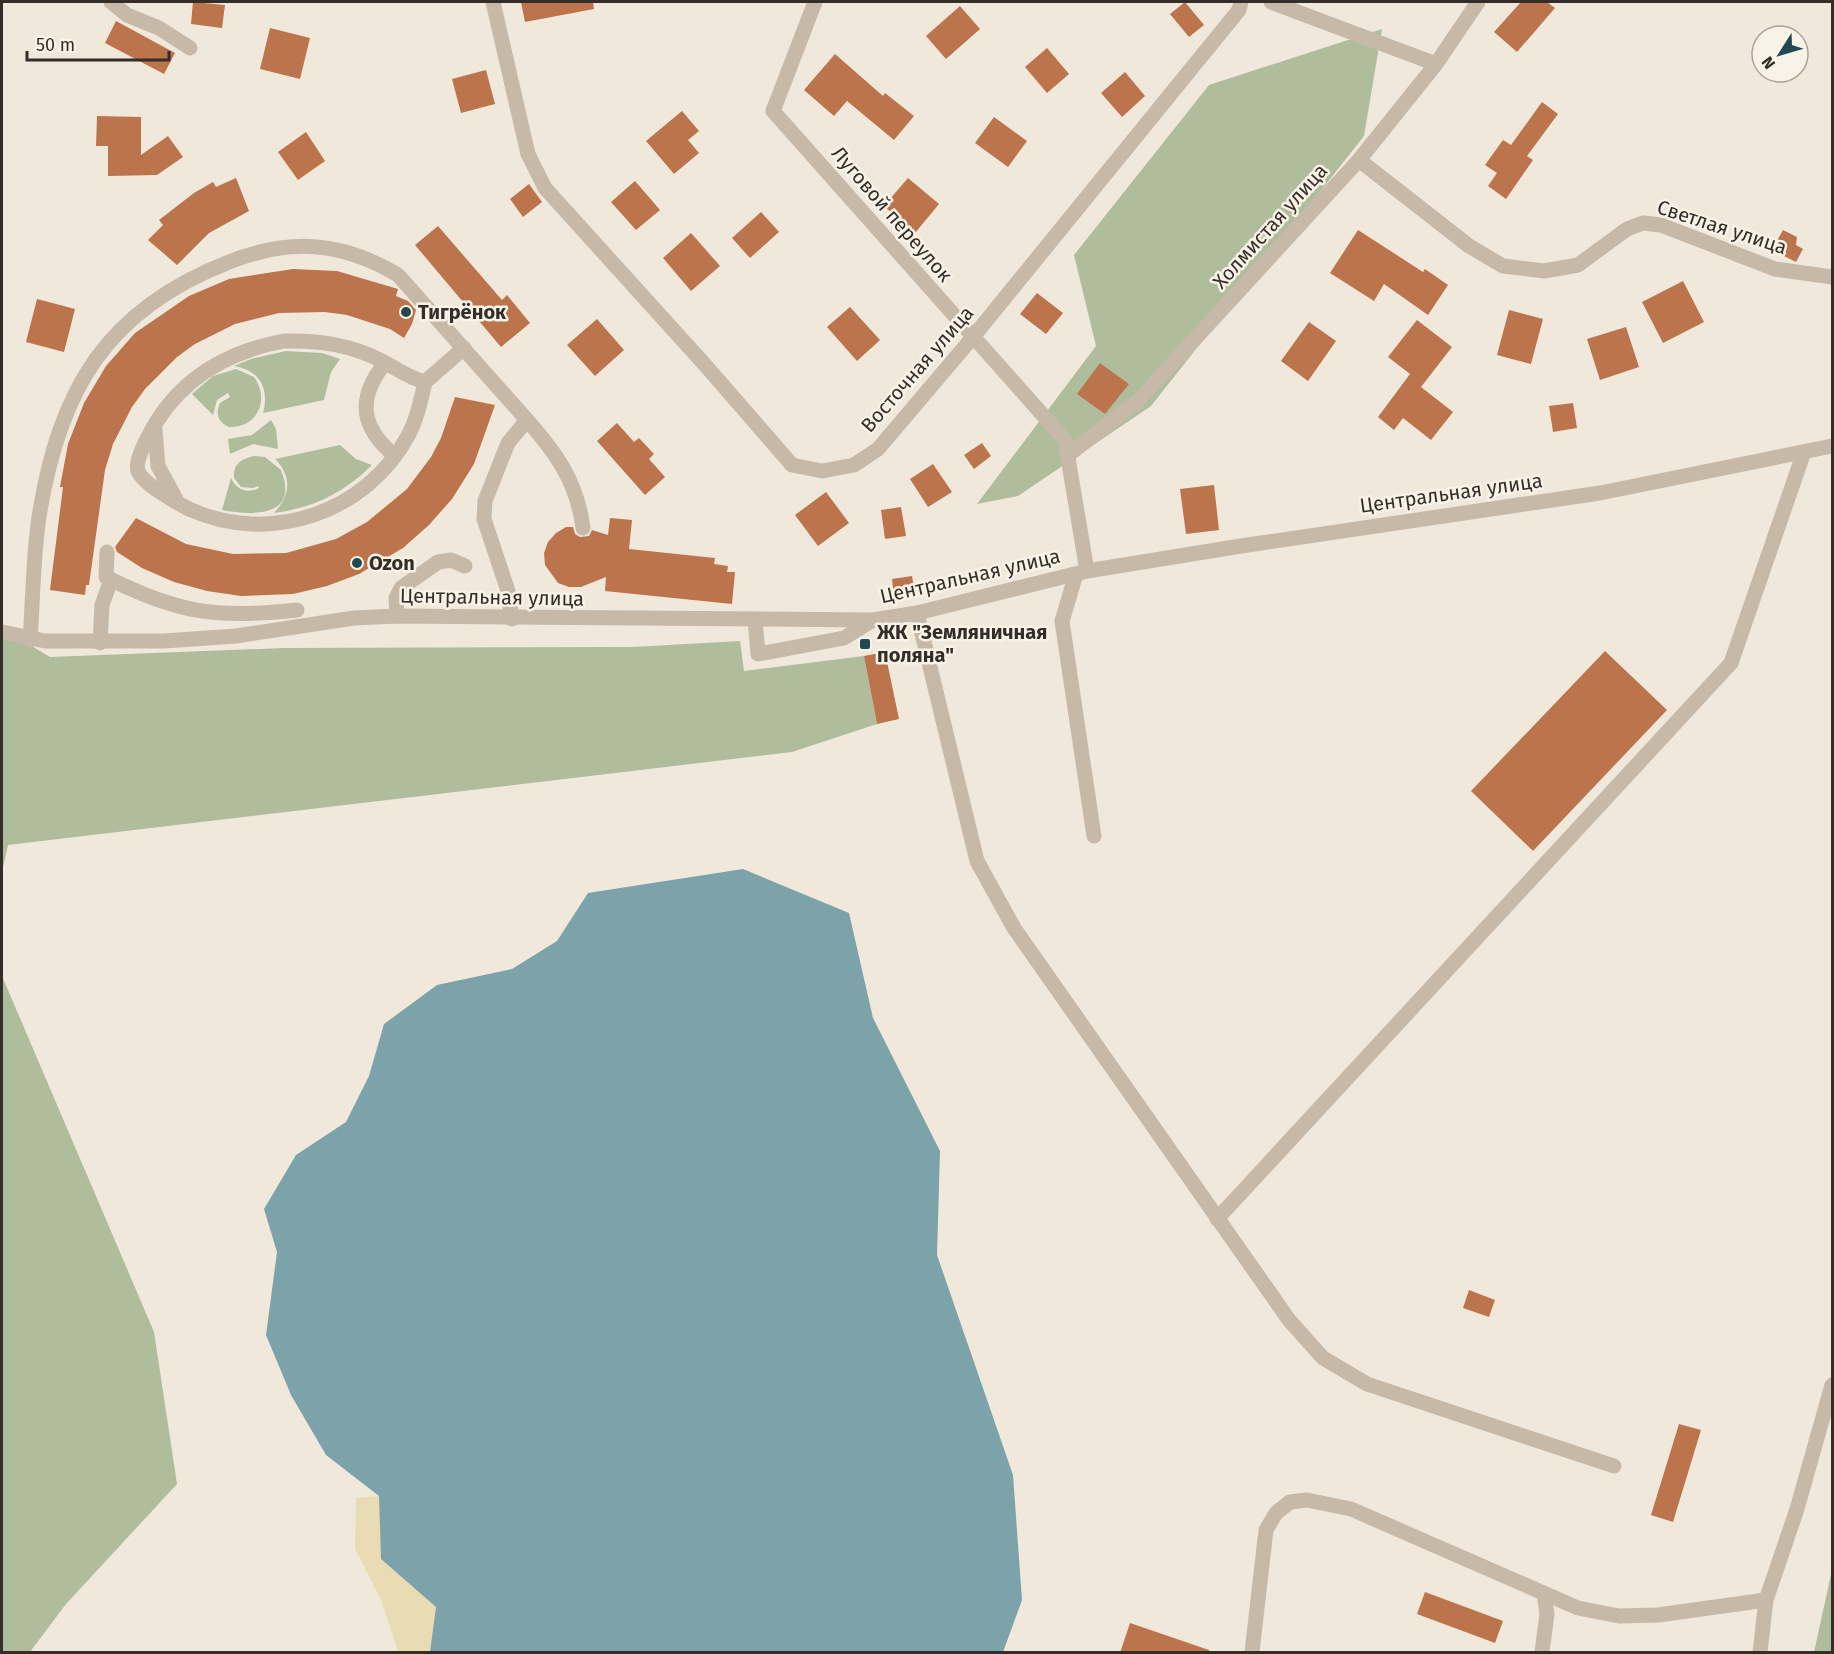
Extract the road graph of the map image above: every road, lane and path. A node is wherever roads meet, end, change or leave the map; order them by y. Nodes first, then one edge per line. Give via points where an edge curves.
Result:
1 (111, 2) edge
2 (493, 2) edge
3 (815, 2) edge
4 (1241, 2) edge
5 (1271, 2) edge
6 (1476, 2) edge
7 (190, 48) dead end
8 (1436, 64) junction
9 (1359, 160) junction
10 (1833, 277) edge
11 (973, 337) junction
12 (464, 348) junction
13 (385, 363) junction
14 (425, 382) junction
15 (527, 420) junction
16 (1833, 446) edge
17 (1804, 452) junction
18 (1068, 455) junction
19 (395, 456) junction
20 (578, 527) dead end
21 (107, 552) dead end
22 (465, 566) dead end
23 (1082, 573) junction
24 (111, 579) junction
25 (297, 610) dead end
26 (917, 613) junction
27 (397, 616) junction
28 (512, 619) junction
29 (755, 620) junction
30 (873, 620) junction
31 (2, 632) edge
32 (30, 640) junction
33 (100, 643) junction
34 (1094, 836) dead end
35 (1217, 1219) junction
36 (1833, 1385) edge
37 (1614, 1466) dead end
38 (1544, 1593) junction
39 (1766, 1600) junction
40 (1252, 1653) edge
41 (1542, 1653) edge
42 (1760, 1653) edge

1 - 7 street via 127,15 159,28
2 - 11 street, Восточная улица via 528,154 545,188 792,465 822,471 854,465 870,454
3 - 11 street, Луговой переулок via 773,111
4 - 11 street, Восточная улица via 1239,10
5 - 8 street
6 - 8 street, Холмистая улица
8 - 9 street, Холмистая улица
9 - 10 street, Светлая улица via 1469,246 1503,266 1544,271 1578,265 1627,229 1643,223 1661,225 1775,269
9 - 18 street, Холмистая улица via 1137,402
11 - 18 street, Луговой переулок via 1065,440
12 - 14 street
12 - 15 street
12 - 32 street via 398,275 375,261 343,250 298,244 269,249 190,278 158,297 98,353 80,379 68,410 52,454 39,518
13 - 14 street via 407,378
13 - 19 street via 372,380 366,401 368,422 378,442
13 - 19 street via 345,346 310,341 258,346 210,367 171,401 156,422 154,444 166,486 179,504 229,522 265,524 309,518 357,494
14 - 19 street via 416,417
15 - 20 street via 557,454 567,474 578,501
15 - 28 street via 508,442 485,501 484,519 508,591
16 - 17 street, Центральная улица
17 - 23 street, Центральная улица via 1600,493
17 - 35 street via 1731,663
18 - 23 street, Луговой переулок
21 - 24 street via 104,573
22 - 27 street via 451,560 438,562 401,588 396,598
23 - 26 street, Центральная улица
23 - 34 street via 1062,621
24 - 25 street via 145,597 183,609 227,615
24 - 33 street via 102,605
26 - 30 street, Центральная улица
26 - 35 street via 977,861 1014,928
27 - 28 street, Центральная улица
27 - 33 street, Центральная улица via 354,618 236,636
28 - 29 street, Центральная улица
29 - 30 street, Центральная улица
29 - 30 street via 758,654 844,638
31 - 32 street, Центральная улица
32 - 33 street, Центральная улица
35 - 37 street via 1289,1320 1323,1358 1367,1384
36 - 39 street
38 - 39 street via 1578,1608 1619,1616 1658,1615
38 - 40 street via 1352,1509 1307,1500 1290,1502 1275,1513 1266,1530
38 - 41 street via 1547,1614
39 - 42 street

